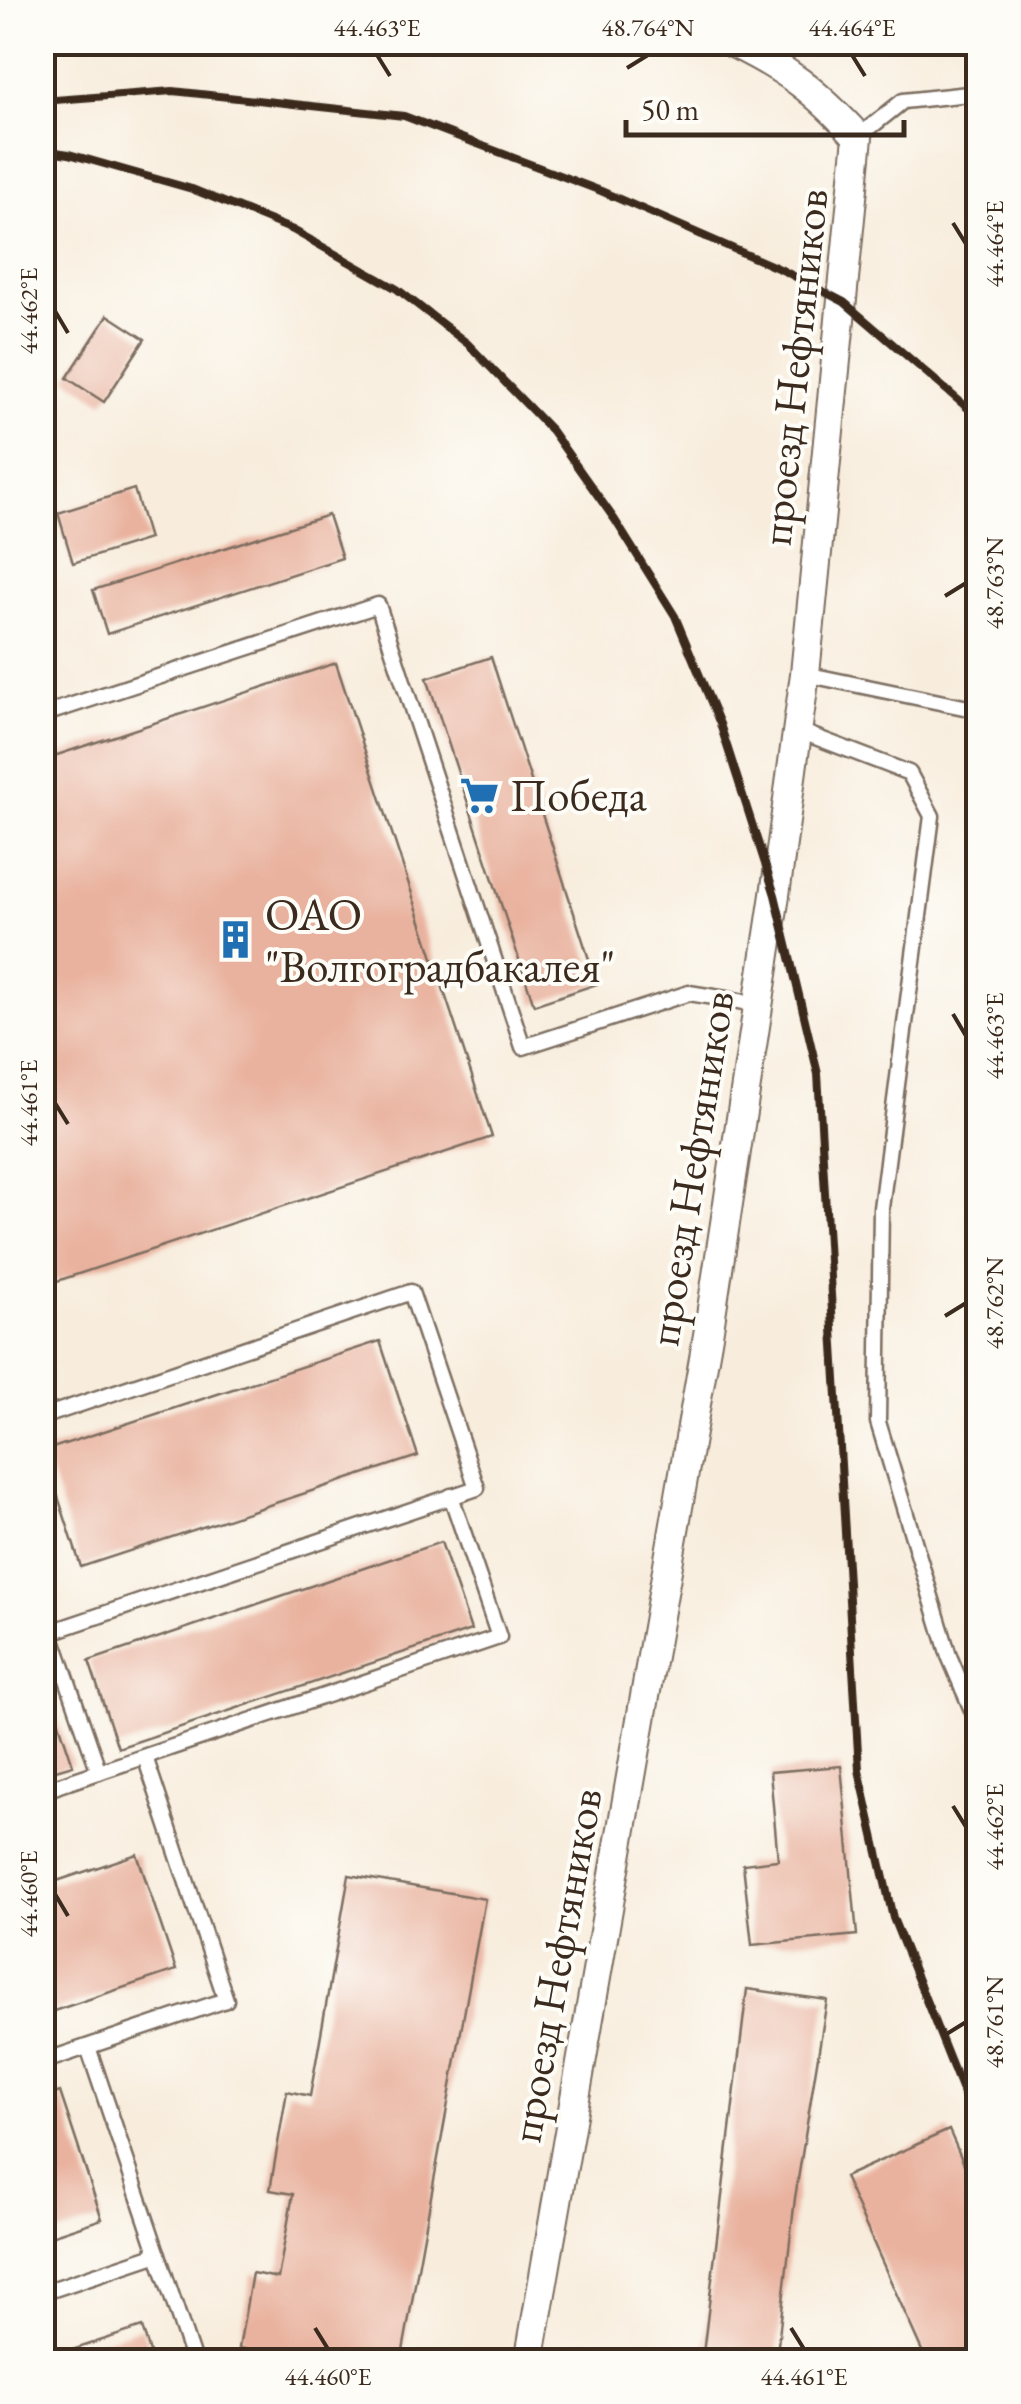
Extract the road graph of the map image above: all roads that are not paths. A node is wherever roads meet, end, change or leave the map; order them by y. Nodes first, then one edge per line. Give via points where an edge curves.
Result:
1 (731, 42) edge
2 (978, 93) edge
3 (858, 137) junction
4 (805, 674) junction
5 (978, 710) edge
6 (42, 715) edge
7 (798, 730) junction
8 (757, 1004) junction
9 (42, 1417) edge
10 (451, 1496) junction
11 (42, 1606) edge
12 (47, 1634) edge
13 (978, 1682) edge
14 (963, 1689) junction
15 (978, 1724) edge
16 (144, 1757) junction
17 (98, 1772) junction
18 (42, 1791) edge
19 (88, 2047) junction
20 (42, 2062) edge
21 (158, 2254) junction
22 (42, 2293) edge
23 (194, 2362) edge
24 (529, 2362) edge

1 - 3 street, проезд Нефтяников via 823,98
2 - 3 lane via 903,101
3 - 4 street, проезд Нефтяников
4 - 5 lane
4 - 7 street, проезд Нефтяников
6 - 8 lane via 378,604 523,1048 689,993
7 - 8 street, проезд Нефтяников
7 - 14 lane via 908,772 932,816 881,1208 878,1422
8 - 24 street, проезд Нефтяников via 705,1355
9 - 10 lane via 411,1292 478,1488
10 - 12 lane
10 - 16 lane via 498,1637
11 - 12 lane
12 - 17 lane
13 - 14 lane
14 - 15 lane
16 - 17 lane
16 - 19 lane via 226,2000
17 - 18 lane
19 - 20 lane
19 - 21 lane
21 - 22 lane
21 - 23 lane

